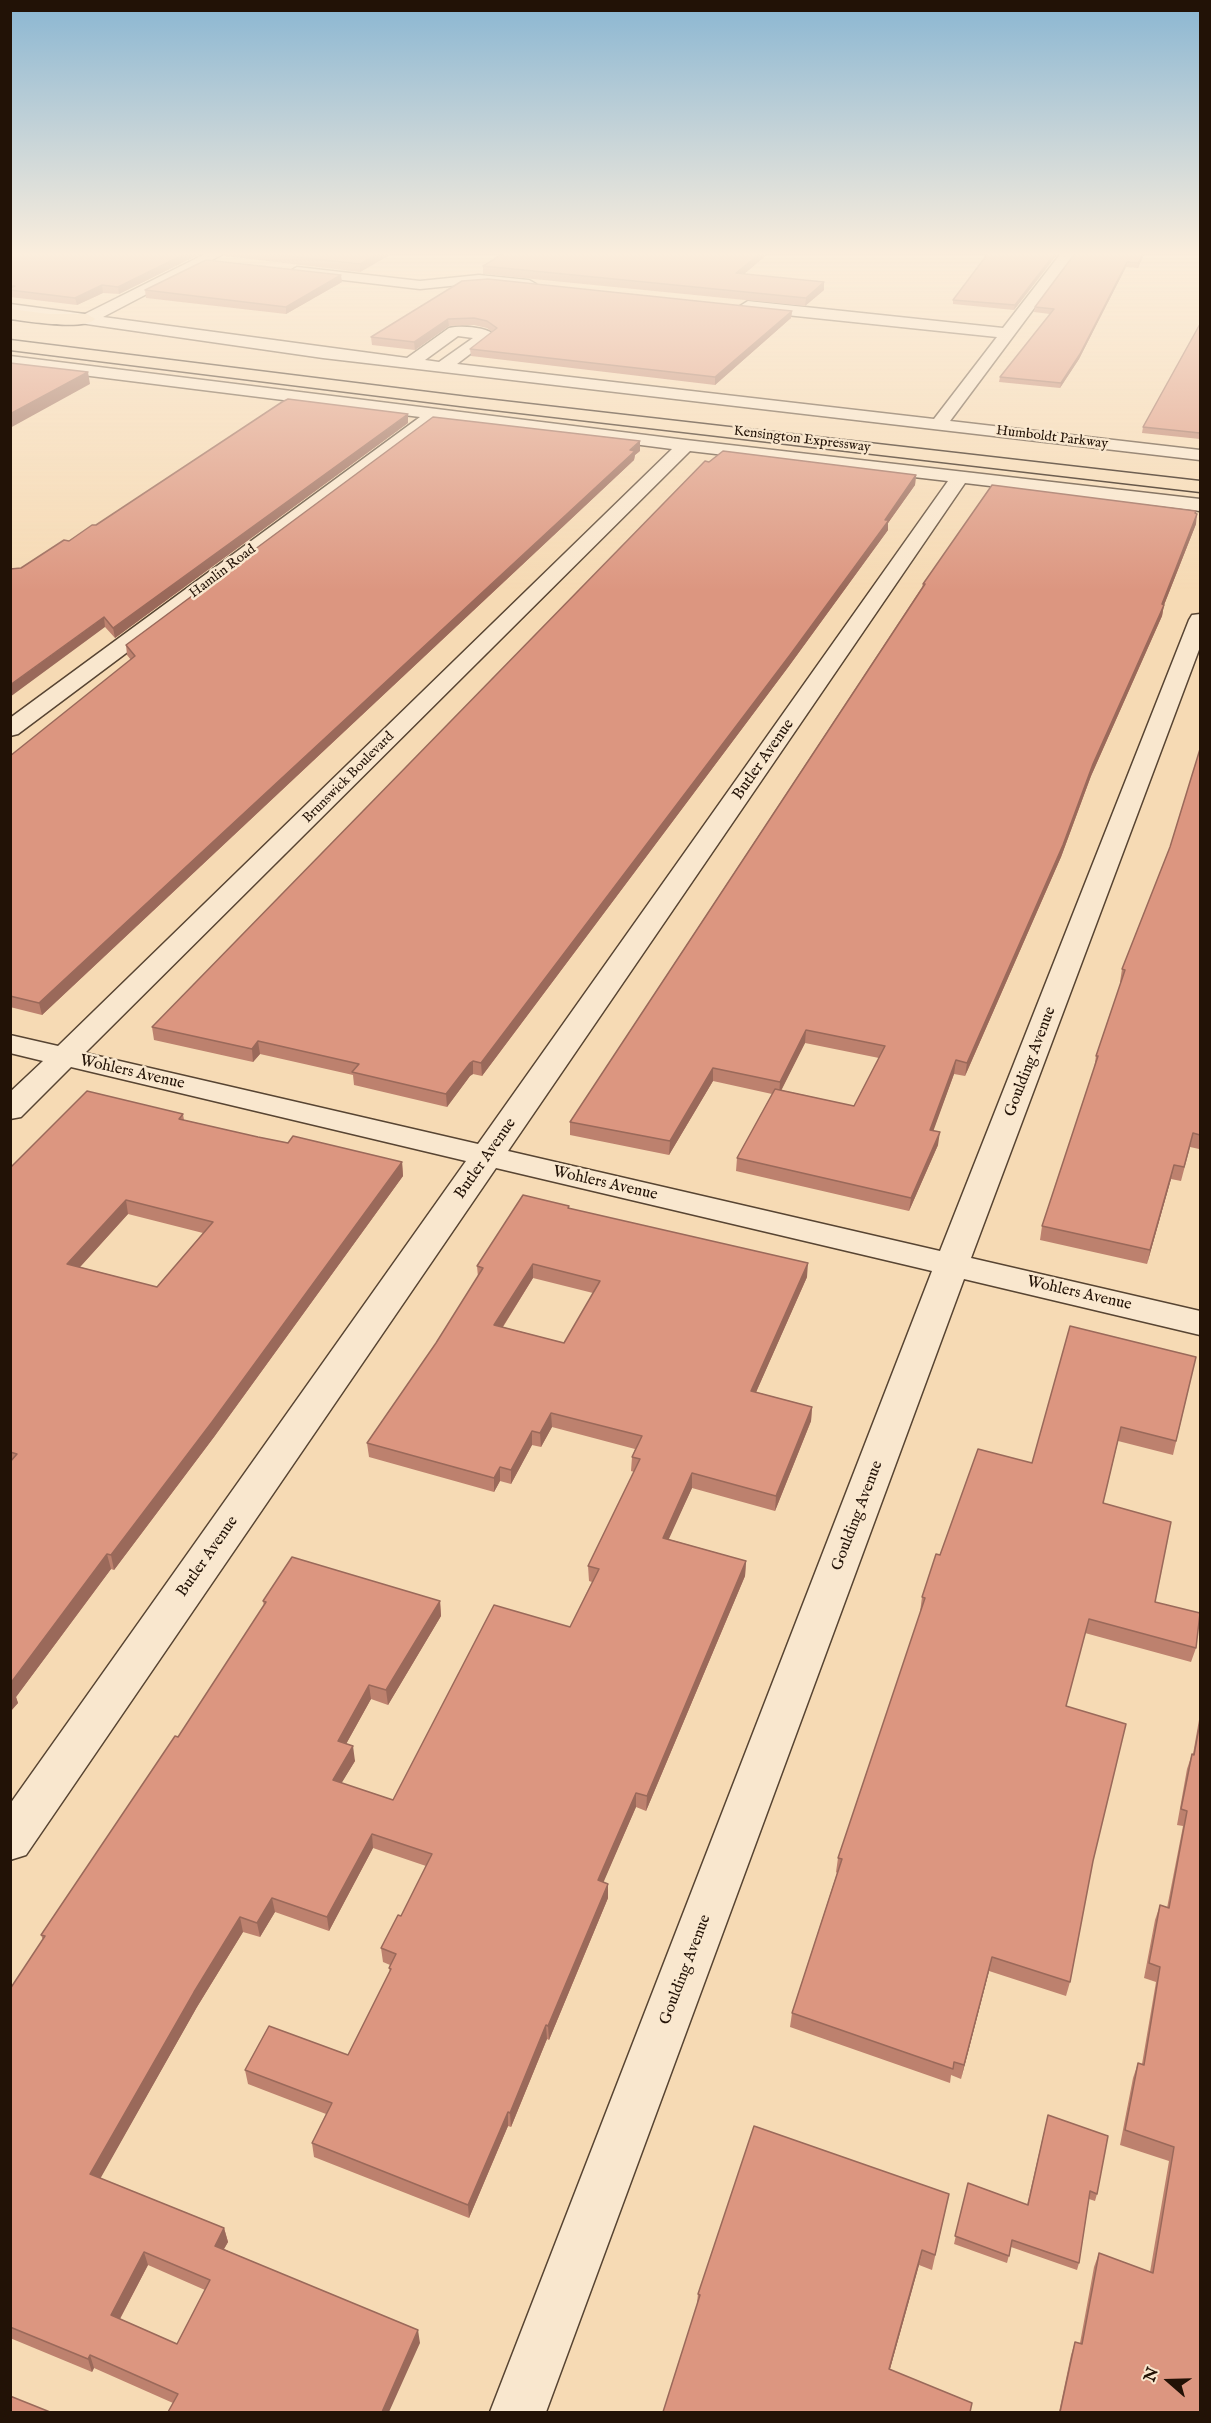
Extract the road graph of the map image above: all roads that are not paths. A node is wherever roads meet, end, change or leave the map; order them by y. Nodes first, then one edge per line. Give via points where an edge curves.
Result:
1 (35, 365) edge
2 (171, 365) edge
3 (308, 365) edge
4 (427, 365) edge
5 (445, 365) edge
6 (982, 365) edge
7 (442, 367) junction
8 (468, 402) junction
9 (435, 414) junction
10 (938, 425) junction
11 (686, 445) junction
12 (1200, 455) edge
13 (888, 467) junction
14 (1200, 470) edge
15 (961, 476) junction
16 (1200, 487) edge
17 (1200, 505) edge
18 (1200, 620) edge
19 (10, 729) edge
20 (10, 1044) edge
21 (65, 1057) junction
22 (10, 1110) edge
23 (488, 1156) junction
24 (953, 1265) junction
25 (1200, 1323) edge
26 (10, 1841) edge
27 (518, 2412) edge

1 - 9 street
2 - 8 highway, Kensington Expressway
3 - 14 highway, Kensington Expressway
4 - 7 street, Humboldt Parkway
5 - 7 street
6 - 10 street
7 - 10 street, Humboldt Parkway
8 - 13 highway via 679,438
8 - 16 highway, Kensington Expressway
9 - 11 street
9 - 19 street, Hamlin Road
10 - 12 street, Humboldt Parkway
11 - 13 street
11 - 21 street, Brunswick Boulevard
13 - 15 street
15 - 17 street
15 - 23 street, Butler Avenue
18 - 24 street, Goulding Avenue
20 - 21 street, Wohlers Avenue
21 - 22 street, Brunswick Boulevard
21 - 23 street, Wohlers Avenue
23 - 24 street, Wohlers Avenue
23 - 26 street, Butler Avenue
24 - 25 street, Wohlers Avenue
24 - 27 street, Goulding Avenue

